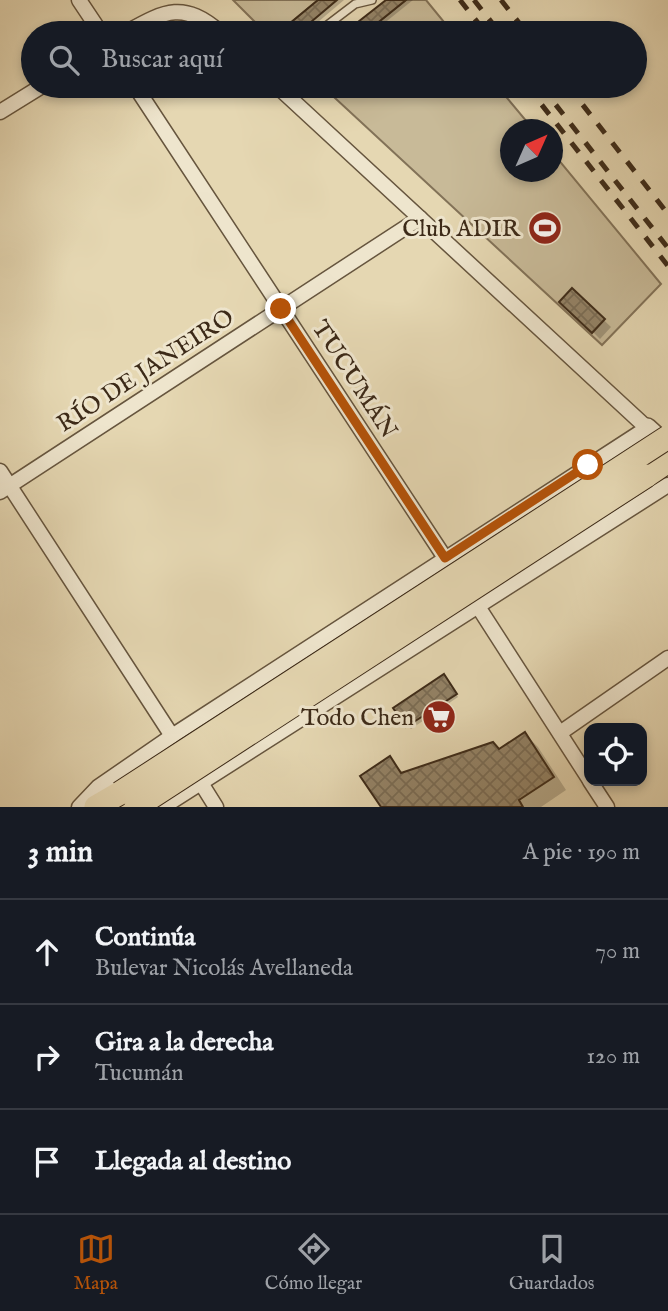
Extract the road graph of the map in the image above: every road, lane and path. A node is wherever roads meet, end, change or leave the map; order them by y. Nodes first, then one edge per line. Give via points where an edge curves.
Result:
1 (79, 0) edge
2 (372, 0) edge
3 (93, 21) edge
4 (147, 21) edge
5 (207, 21) edge
6 (333, 21) edge
7 (23, 98) edge
8 (143, 98) edge
9 (290, 98) edge
10 (0, 113) edge
11 (420, 218) junction
12 (281, 309) junction
13 (647, 428) junction
14 (668, 437) edge
15 (668, 447) edge
16 (668, 461) edge
17 (588, 465) junction
18 (0, 471) edge
19 (668, 485) edge
20 (5, 489) edge
21 (624, 513) junction
22 (445, 558) junction
23 (477, 605) junction
24 (668, 658) edge
25 (560, 733) junction
26 (172, 736) junction
27 (584, 771) edge
28 (201, 783) junction
29 (594, 786) edge
30 (128, 800) edge
31 (79, 807) edge
32 (96, 807) edge
33 (163, 807) edge
34 (216, 807) edge
35 (607, 807) edge

1 - 3 street
2 - 6 lane via 355,4
4 - 5 street via 163,12 185,11
7 - 10 street
8 - 12 street, TUCUMÁN
9 - 11 street
11 - 12 street, RÍO DE JANEIRO
11 - 13 street
12 - 20 street, RÍO DE JANEIRO
12 - 22 street, TUCUMÁN
13 - 15 street
13 - 17 street
14 - 30 main road, bridge
16 - 30 main road, bridge
17 - 21 street via 609,464 629,493
17 - 22 street
18 - 20 street
19 - 21 street
20 - 26 street
21 - 23 street
22 - 26 street
23 - 25 street
23 - 28 street
24 - 25 street
25 - 27 street
26 - 31 street via 98,787
28 - 33 street
28 - 34 street
29 - 35 street
30 - 32 main road

